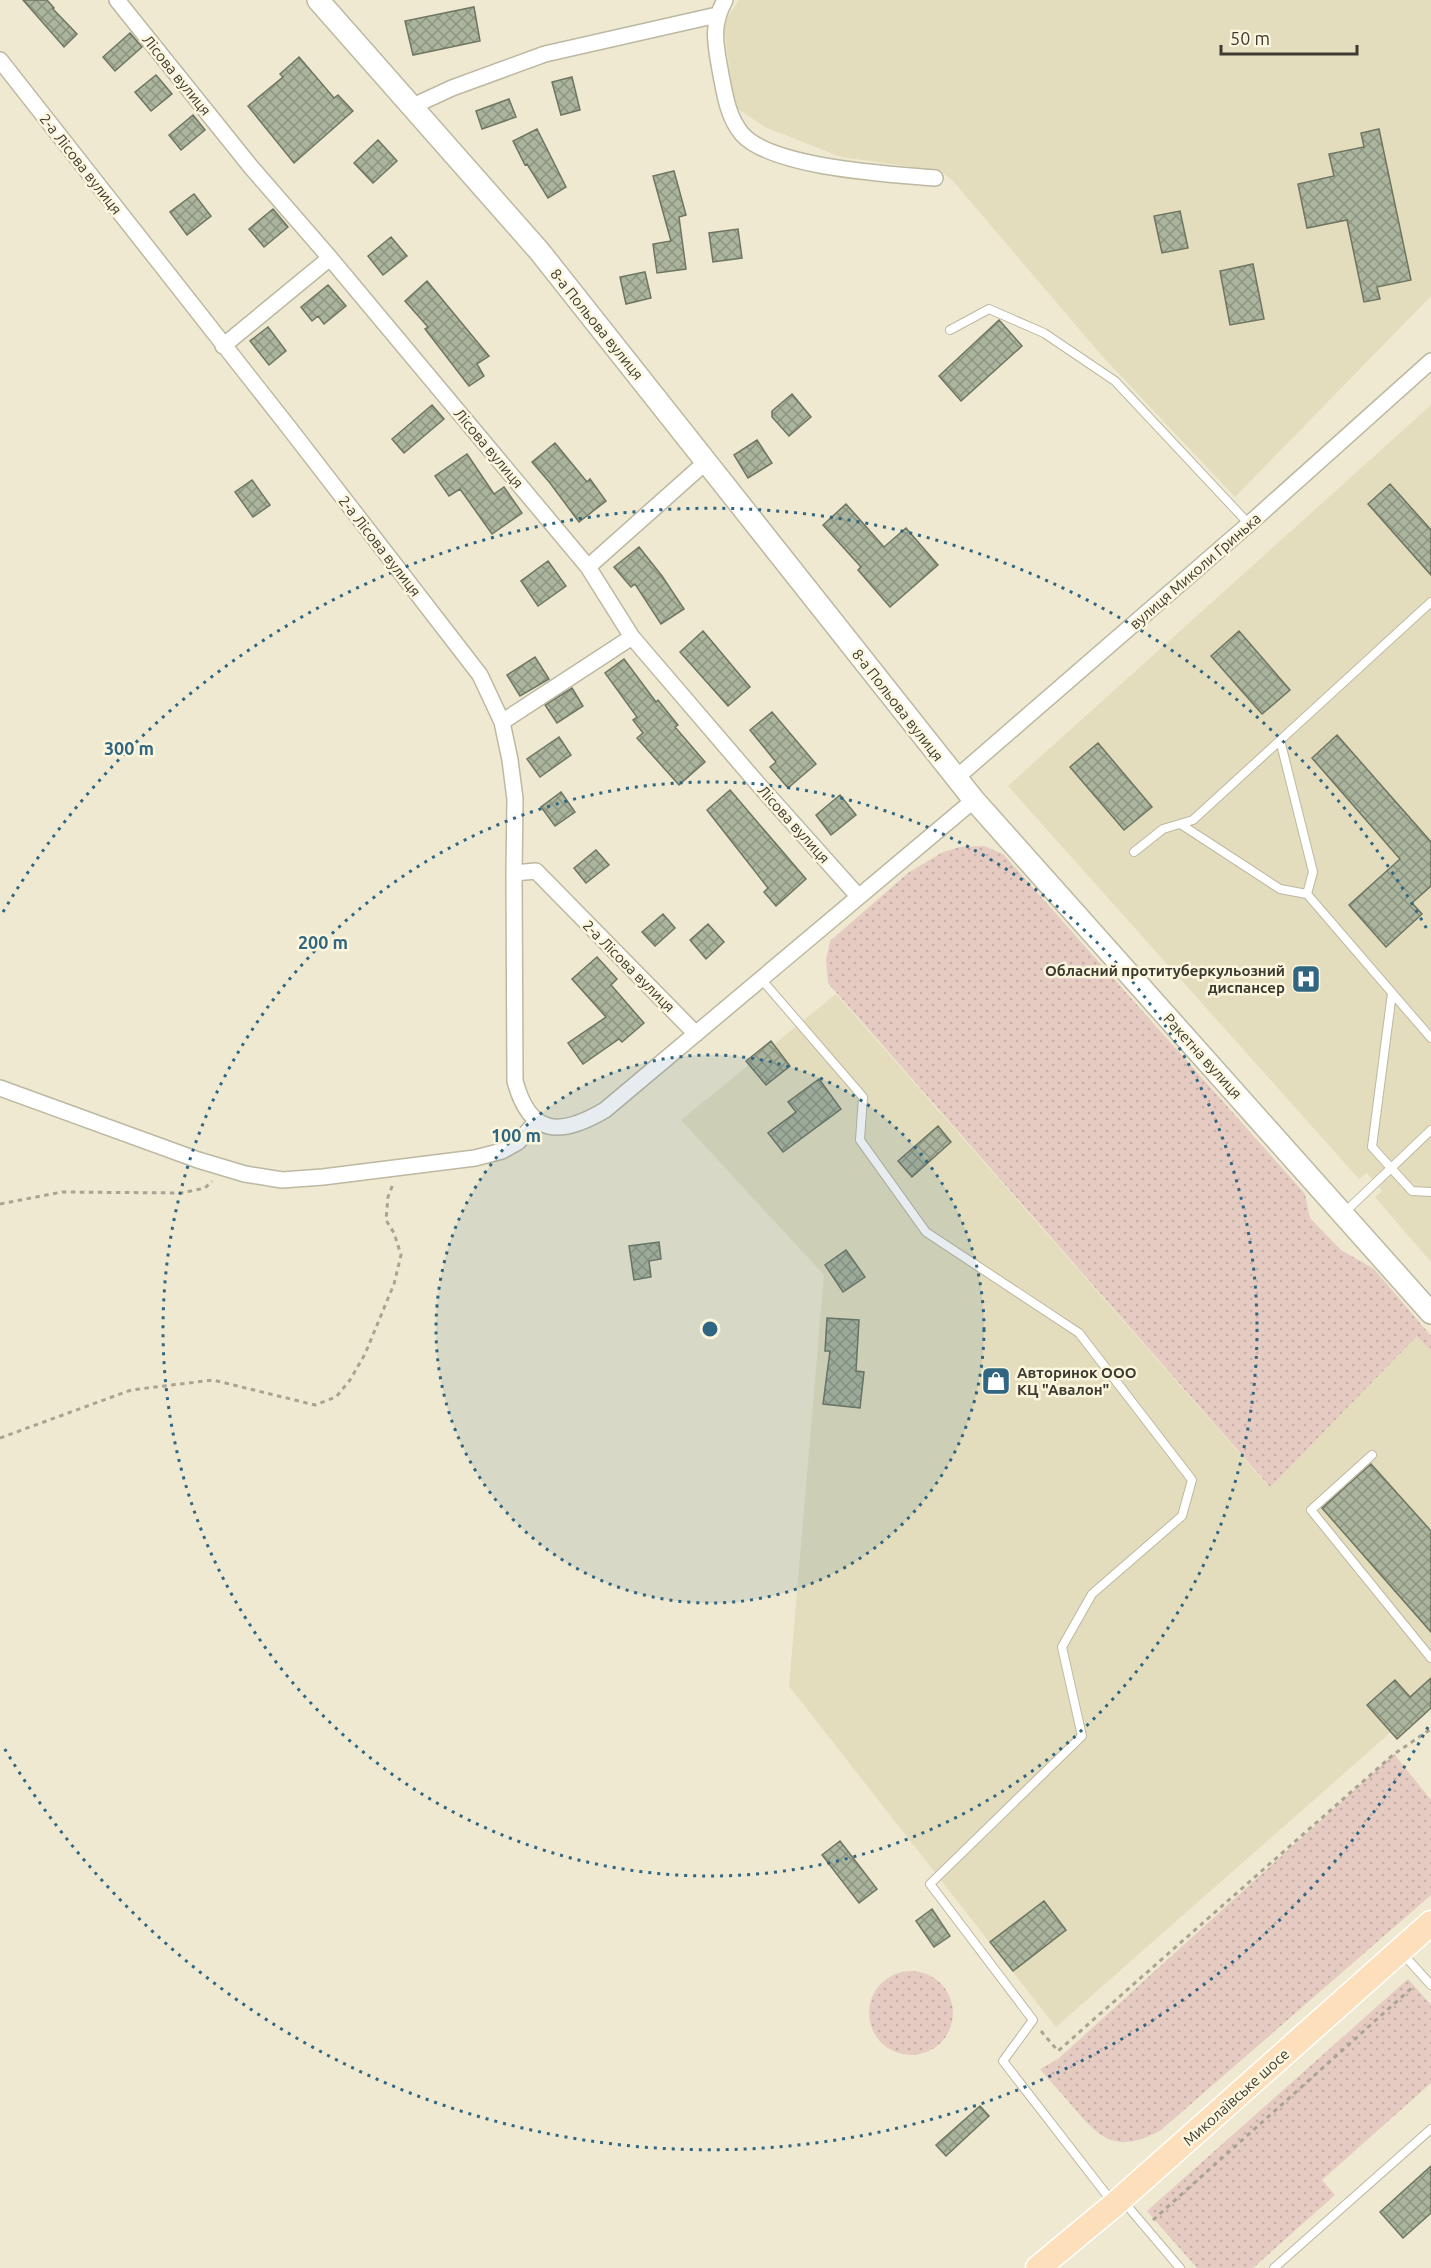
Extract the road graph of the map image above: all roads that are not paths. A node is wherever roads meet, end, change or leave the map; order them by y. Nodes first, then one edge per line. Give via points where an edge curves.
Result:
1 (117, 0) edge
2 (318, 0) edge
3 (725, 0) edge
4 (717, 15) junction
5 (0, 60) edge
6 (411, 106) junction
7 (935, 178) dead end
8 (330, 258) junction
9 (950, 330) dead end
10 (223, 346) junction
11 (1431, 361) edge
12 (707, 461) junction
13 (1249, 524) junction
14 (588, 567) junction
15 (1431, 602) edge
16 (632, 637) junction
17 (501, 722) junction
18 (1280, 740) junction
19 (956, 778) junction
20 (974, 800) junction
21 (1182, 825) junction
22 (1134, 852) dead end
23 (514, 873) junction
24 (1307, 894) junction
25 (858, 896) junction
26 (762, 980) junction
27 (1392, 993) junction
28 (696, 1034) junction
29 (1431, 1038) edge
30 (0, 1088) edge
31 (537, 1121) junction
32 (1431, 1130) edge
33 (1390, 1167) junction
34 (1431, 1192) edge
35 (1344, 1213) junction
36 (1431, 1313) edge
37 (1372, 1455) dead end
38 (1431, 1658) edge
39 (1431, 1923) edge
40 (1400, 1950) junction
41 (1431, 1985) edge
42 (1431, 2129) edge
43 (1118, 2202) junction
44 (1048, 2263) edge
45 (1180, 2268) edge
46 (1275, 2268) edge

1 - 8 street, Лісова вулиця
2 - 6 street, 8-а Польова вулиця
3 - 4 street
4 - 6 street via 545,54
4 - 7 street via 714,37 726,104 744,136 794,160
5 - 10 street, 2-а Лісова вулиця
6 - 12 street, 8-а Польова вулиця via 540,252
8 - 10 street
8 - 14 street, Лісова вулиця
9 - 13 lane via 989,309 1044,333 1115,381
10 - 17 street, 2-а Лісова вулиця via 480,675
11 - 13 street, вулиця Миколи Гринька
12 - 14 street
12 - 19 street, 8-а Польова вулиця
13 - 19 street, вулиця Миколи Гринька
14 - 16 street, Лісова вулиця
15 - 18 lane
16 - 17 street
16 - 25 street, Лісова вулиця
17 - 23 street, 2-а Лісова вулиця via 515,799
18 - 21 lane via 1193,820
18 - 24 lane via 1313,872
19 - 20 street, 8-а Польова вулиця
20 - 25 street
20 - 35 street, Ракетна вулиця
21 - 22 lane via 1163,829
21 - 24 lane via 1280,889
23 - 28 street, 2-а Лісова вулиця via 536,871
23 - 31 street via 515,1081 525,1110
24 - 27 lane
25 - 26 street
26 - 28 street
26 - 43 lane via 863,1097 860,1140 926,1232 1079,1334 1192,1480 1182,1516 1092,1594 1062,1647 1082,1736 930,1884 1032,2020 999,2061
27 - 29 lane
27 - 33 lane via 1372,1147
28 - 31 street via 599,1113 566,1127
30 - 31 street via 245,1174 282,1180 475,1158 518,1142
32 - 33 lane
33 - 34 lane via 1412,1191
33 - 35 lane
35 - 36 street, Ракетна вулиця
37 - 38 lane via 1311,1510
39 - 40 main road, Миколаївське шосе
40 - 41 lane
40 - 43 main road, Миколаївське шосе
42 - 46 lane
43 - 44 main road, Миколаївське шосе
43 - 45 lane

